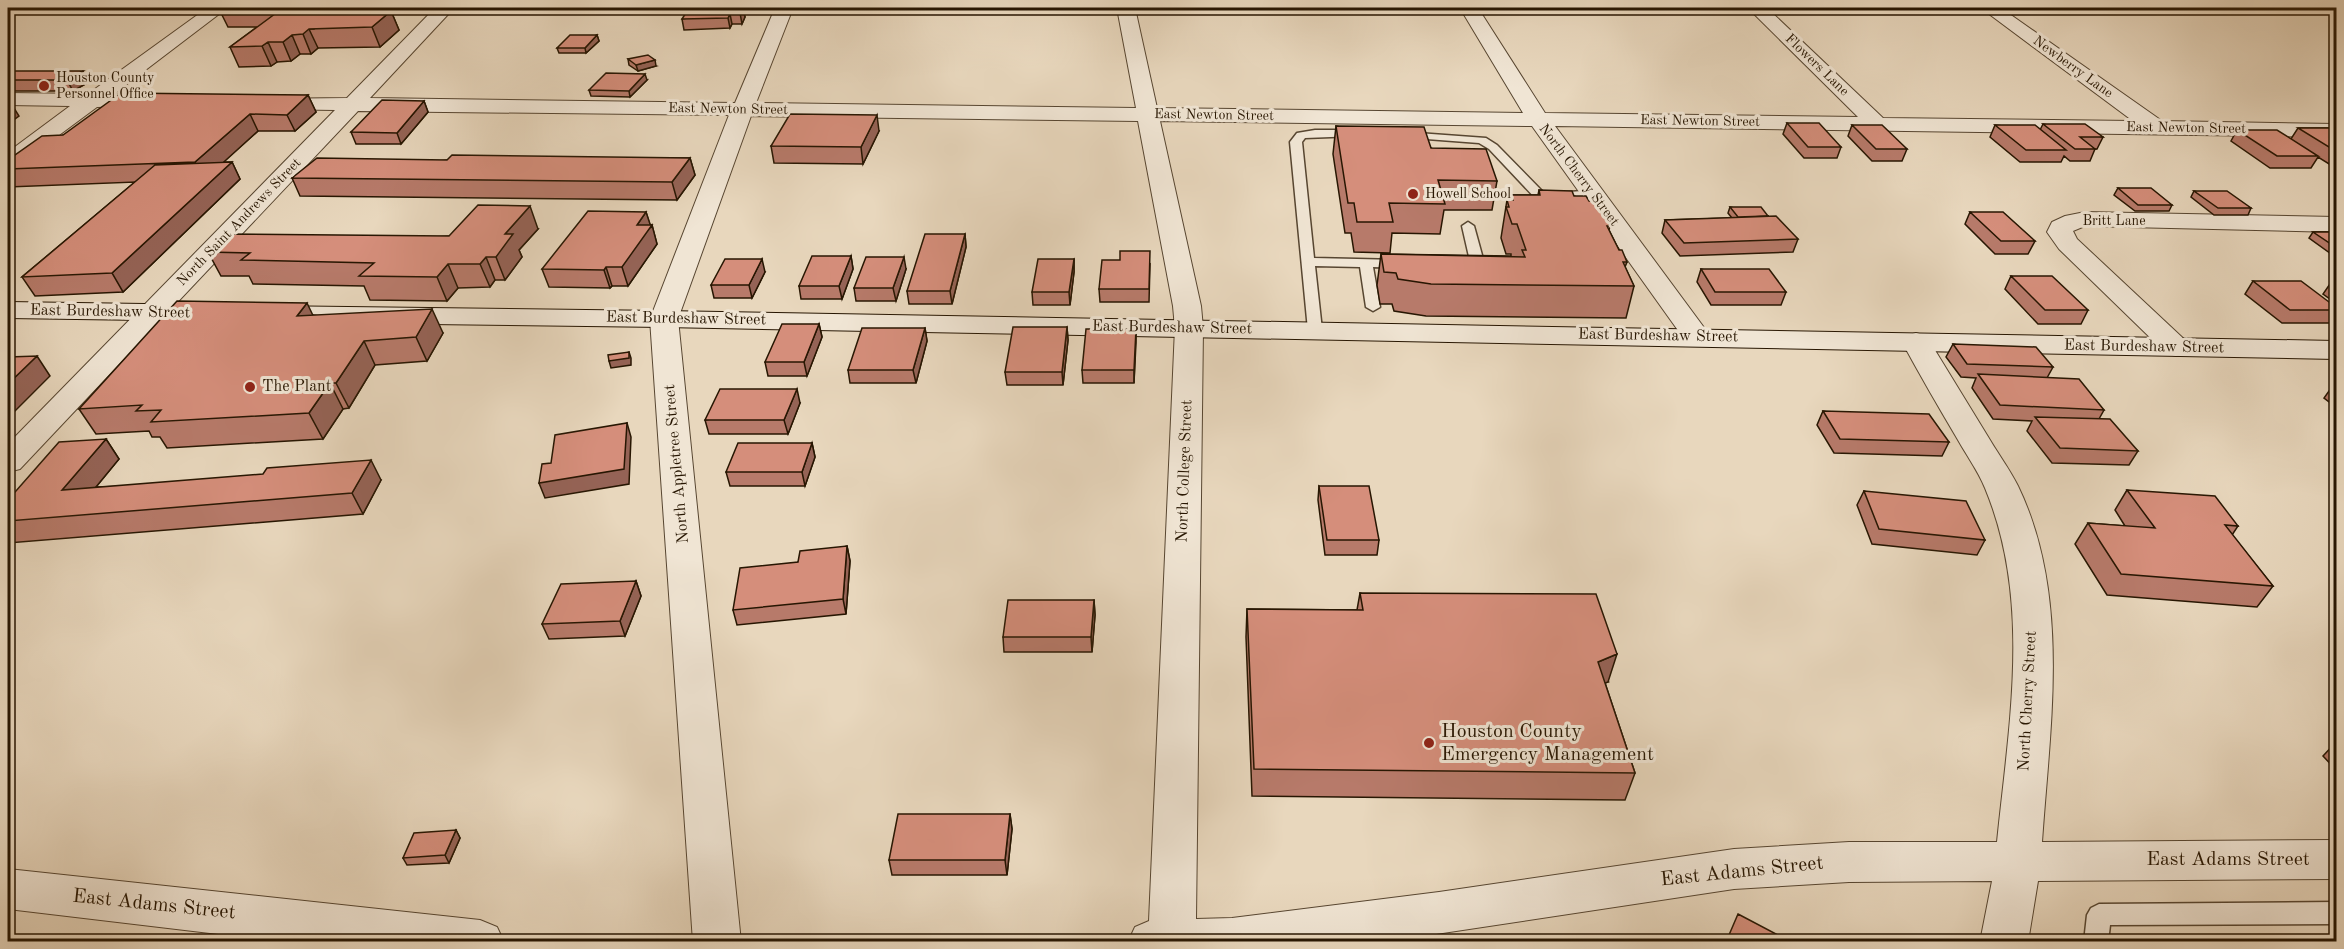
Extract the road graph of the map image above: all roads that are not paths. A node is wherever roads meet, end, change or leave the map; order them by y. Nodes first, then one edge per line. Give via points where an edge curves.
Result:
1 (218, 8) edge
2 (445, 8) edge
3 (784, 8) edge
4 (1126, 8) edge
5 (1469, 8) edge
6 (1756, 8) edge
7 (1990, 8) edge
8 (8, 99) edge
9 (92, 100) junction
10 (172, 102) edge
11 (243, 103) edge
12 (351, 104) junction
13 (744, 109) junction
14 (1149, 114) junction
15 (1386, 117) junction
16 (1538, 119) junction
17 (1877, 124) junction
18 (2156, 127) junction
19 (2337, 130) edge
20 (1368, 134) edge
21 (8, 162) edge
22 (1594, 194) junction
23 (2337, 225) edge
24 (1468, 226) dead end
25 (1308, 262) junction
26 (1366, 264) junction
27 (1411, 264) edge
28 (1455, 265) edge
29 (1373, 307) dead end
30 (8, 310) edge
31 (152, 312) junction
32 (664, 319) junction
33 (1189, 328) junction
34 (1315, 330) junction
35 (1698, 337) junction
36 (1916, 342) junction
37 (2176, 347) junction
38 (2337, 350) edge
39 (8, 462) edge
40 (2337, 860) edge
41 (2018, 861) junction
42 (8, 889) edge
43 (2337, 913) edge
44 (1172, 941) edge
45 (480, 942) edge
46 (717, 942) edge
47 (1152, 942) edge
48 (2004, 942) edge
49 (2096, 942) edge

1 - 9 street
2 - 12 street, North Saint Andrews Street
3 - 13 street, North Appletree Street
4 - 14 street, North College Street
5 - 16 street, North Cherry Street
6 - 17 street, Flowers Lane
7 - 18 street, Newberry Lane
8 - 9 street
9 - 10 street
9 - 21 street
11 - 12 street, East Newton Street
12 - 13 street, East Newton Street
12 - 31 street, North Saint Andrews Street
13 - 14 street, East Newton Street
13 - 32 street, North Appletree Street
14 - 15 street, East Newton Street
14 - 33 street, North College Street
15 - 16 street, East Newton Street
15 - 22 lane via 1389,134 1482,141 1493,147 1542,198
16 - 17 street, East Newton Street
16 - 22 street, North Cherry Street
17 - 18 street, East Newton Street
18 - 19 street, East Newton Street
20 - 25 lane via 1315,132 1301,135 1296,142
22 - 35 street, North Cherry Street
23 - 37 street, Britt Lane via 2085,219 2061,227 2068,244
24 - 28 lane via 1478,266
25 - 26 lane
25 - 34 lane
26 - 27 lane
26 - 29 lane
30 - 31 street, East Burdeshaw Street
31 - 32 street, East Burdeshaw Street
31 - 39 street, North Saint Andrews Street
32 - 33 street, East Burdeshaw Street
32 - 46 street, North Appletree Street
33 - 34 street, East Burdeshaw Street
33 - 44 street, North College Street
34 - 35 street, East Burdeshaw Street
35 - 36 street, East Burdeshaw Street
36 - 37 street, East Burdeshaw Street
36 - 41 street, North Cherry Street via 2001,486 2027,566 2033,683
37 - 38 street, East Burdeshaw Street
40 - 41 street, East Adams Street
41 - 44 street, East Adams Street via 1849,862 1734,869 1232,940
41 - 48 street, North Cherry Street
42 - 45 street, East Adams Street
43 - 49 lane via 2099,915
44 - 47 street, East Adams Street

